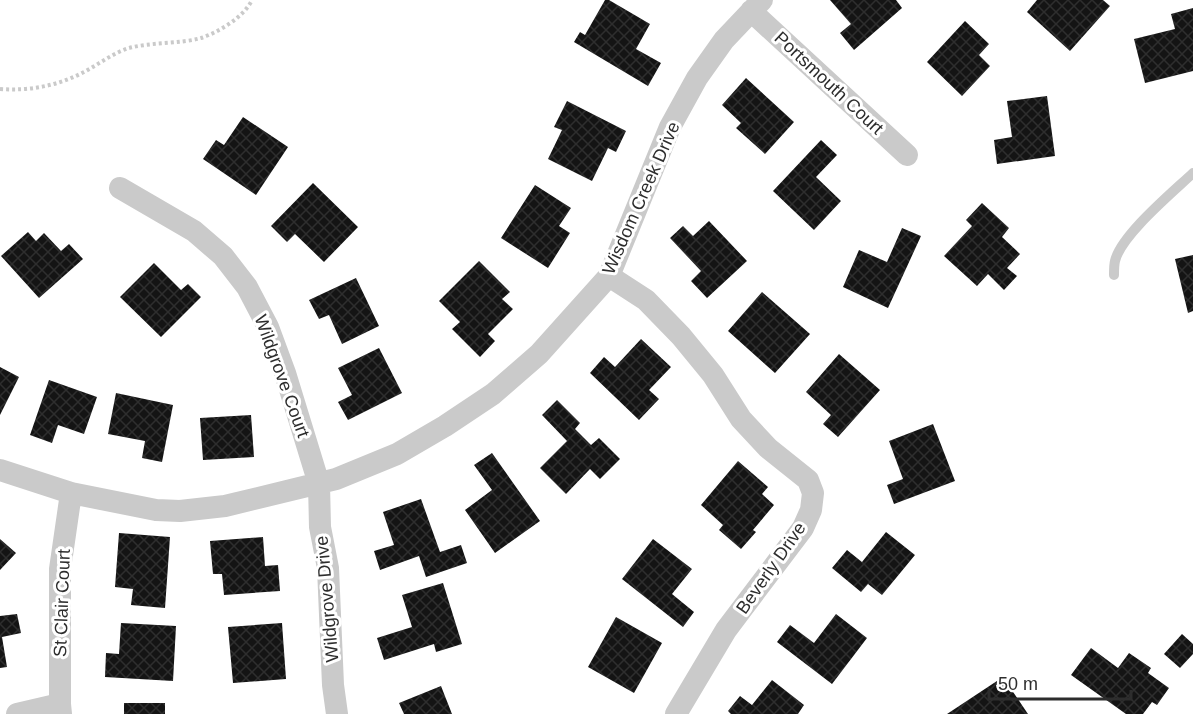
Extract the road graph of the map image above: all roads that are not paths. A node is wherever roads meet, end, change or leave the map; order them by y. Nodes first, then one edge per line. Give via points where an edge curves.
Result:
1 (757, 5) edge
2 (907, 155) dead end
3 (1193, 173) edge
4 (120, 188) dead end
5 (1114, 275) dead end
6 (609, 276) junction
7 (0, 470) edge
8 (319, 484) junction
9 (71, 493) junction
10 (60, 709) edge
11 (17, 714) edge
12 (337, 714) edge
13 (676, 714) edge

1 - 2 street, Portsmouth Court
1 - 6 street, Wisdom Creek Drive via 696,78 670,127
3 - 5 lane via 1153,209 1124,244 1115,260
4 - 8 street, Wildgrove Court via 194,231 223,256 247,287 268,327 285,373
6 - 8 street, Wisdom Creek Drive via 539,354 493,394 398,454
6 - 13 street, Beverly Drive via 646,300 681,336 713,375 741,419 768,448 808,480 813,493 812,510 802,528 726,630
7 - 9 street, Wisdom Creek Drive
8 - 9 street, Wisdom Creek Drive via 225,506 180,511
8 - 12 street, Wildgrove Drive
9 - 10 street, St Clair Court via 60,569
10 - 11 street

